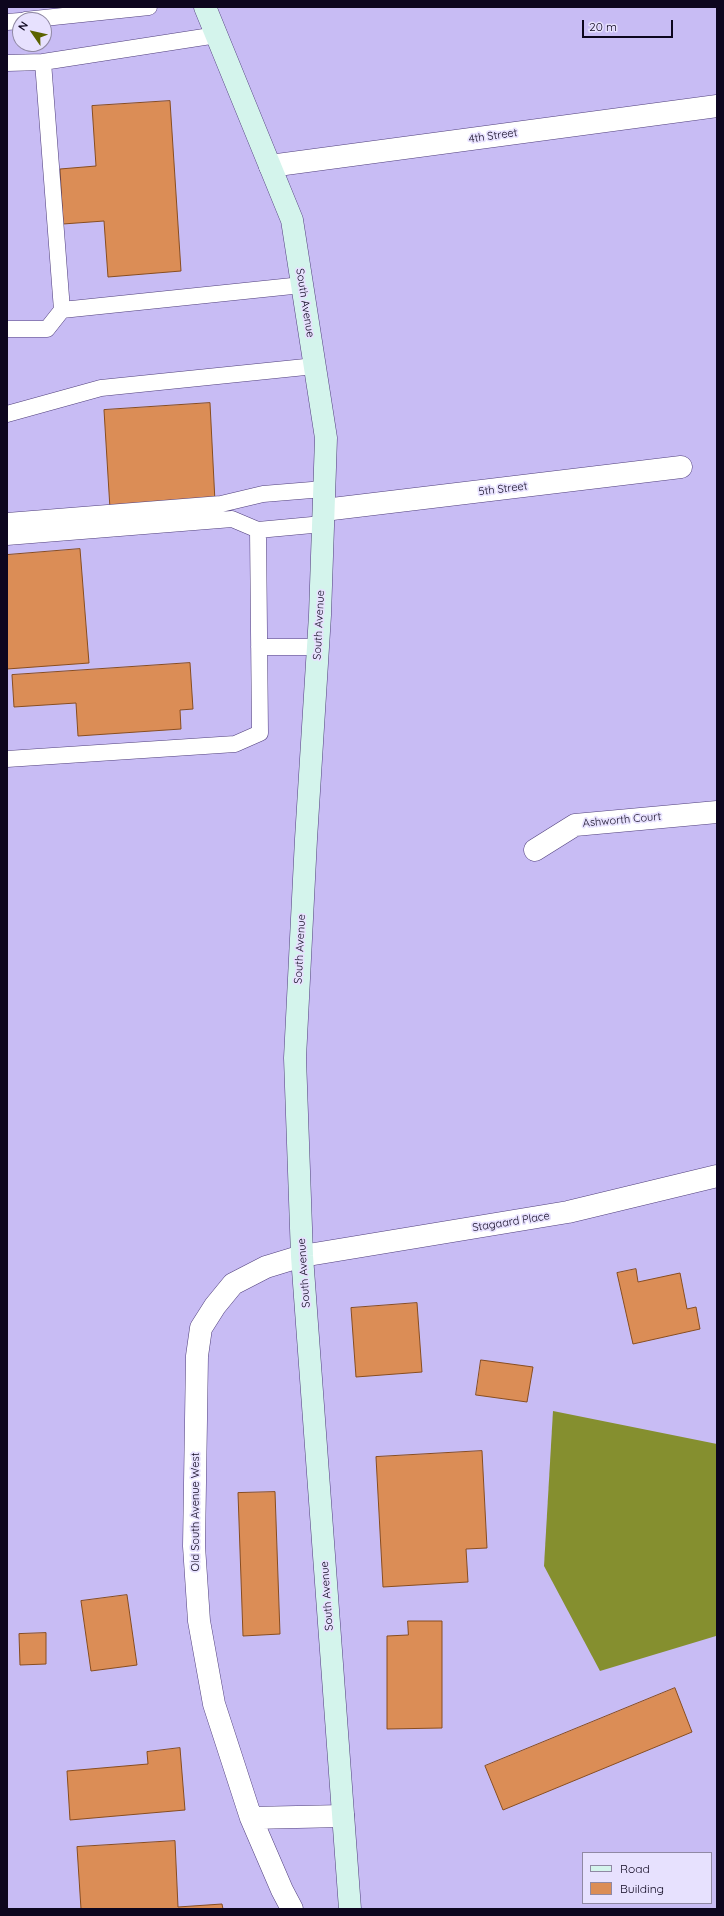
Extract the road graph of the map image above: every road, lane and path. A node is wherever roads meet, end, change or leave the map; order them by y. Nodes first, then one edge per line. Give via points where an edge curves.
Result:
1 (149, 7) edge
2 (205, 7) edge
3 (52, 17) edge
4 (217, 35) junction
5 (43, 62) junction
6 (7, 63) edge
7 (717, 106) edge
8 (270, 166) junction
9 (302, 285) junction
10 (62, 310) junction
11 (7, 329) edge
12 (315, 366) junction
13 (7, 414) edge
14 (681, 468) dead end
15 (324, 489) junction
16 (324, 517) junction
17 (7, 521) edge
18 (258, 530) junction
19 (7, 537) edge
20 (259, 647) junction
21 (318, 647) junction
22 (7, 758) edge
23 (717, 812) edge
24 (535, 850) dead end
25 (717, 1176) edge
26 (302, 1256) junction
27 (343, 1816) junction
28 (251, 1818) junction
29 (292, 1909) edge
30 (350, 1909) edge

1 - 3 lane
2 - 4 main road, South Avenue
4 - 5 lane
4 - 8 main road, South Avenue
5 - 6 lane
5 - 10 lane
7 - 8 street, 4th Street
8 - 9 main road, South Avenue via 292,220
9 - 10 lane
9 - 12 main road, South Avenue
10 - 11 lane via 47,329
12 - 13 lane via 101,388
12 - 15 main road, South Avenue via 326,438
14 - 16 street, 5th Street
15 - 16 main road, South Avenue
15 - 17 lane via 263,494 222,504
16 - 18 lane
16 - 21 main road, South Avenue
18 - 19 lane via 232,519
18 - 20 lane
20 - 21 lane
20 - 22 lane via 260,733 228,745
21 - 26 main road, South Avenue via 295,1058
23 - 24 street, Ashworth Court via 575,825
25 - 26 street, Stagaard Place via 568,1212
26 - 27 main road, South Avenue
26 - 28 street, Old South Avenue West via 266,1267 233,1284 201,1328 197,1356 194,1546 199,1621 214,1704
27 - 28 street
27 - 30 main road, South Avenue
28 - 29 street, Old South Avenue West

